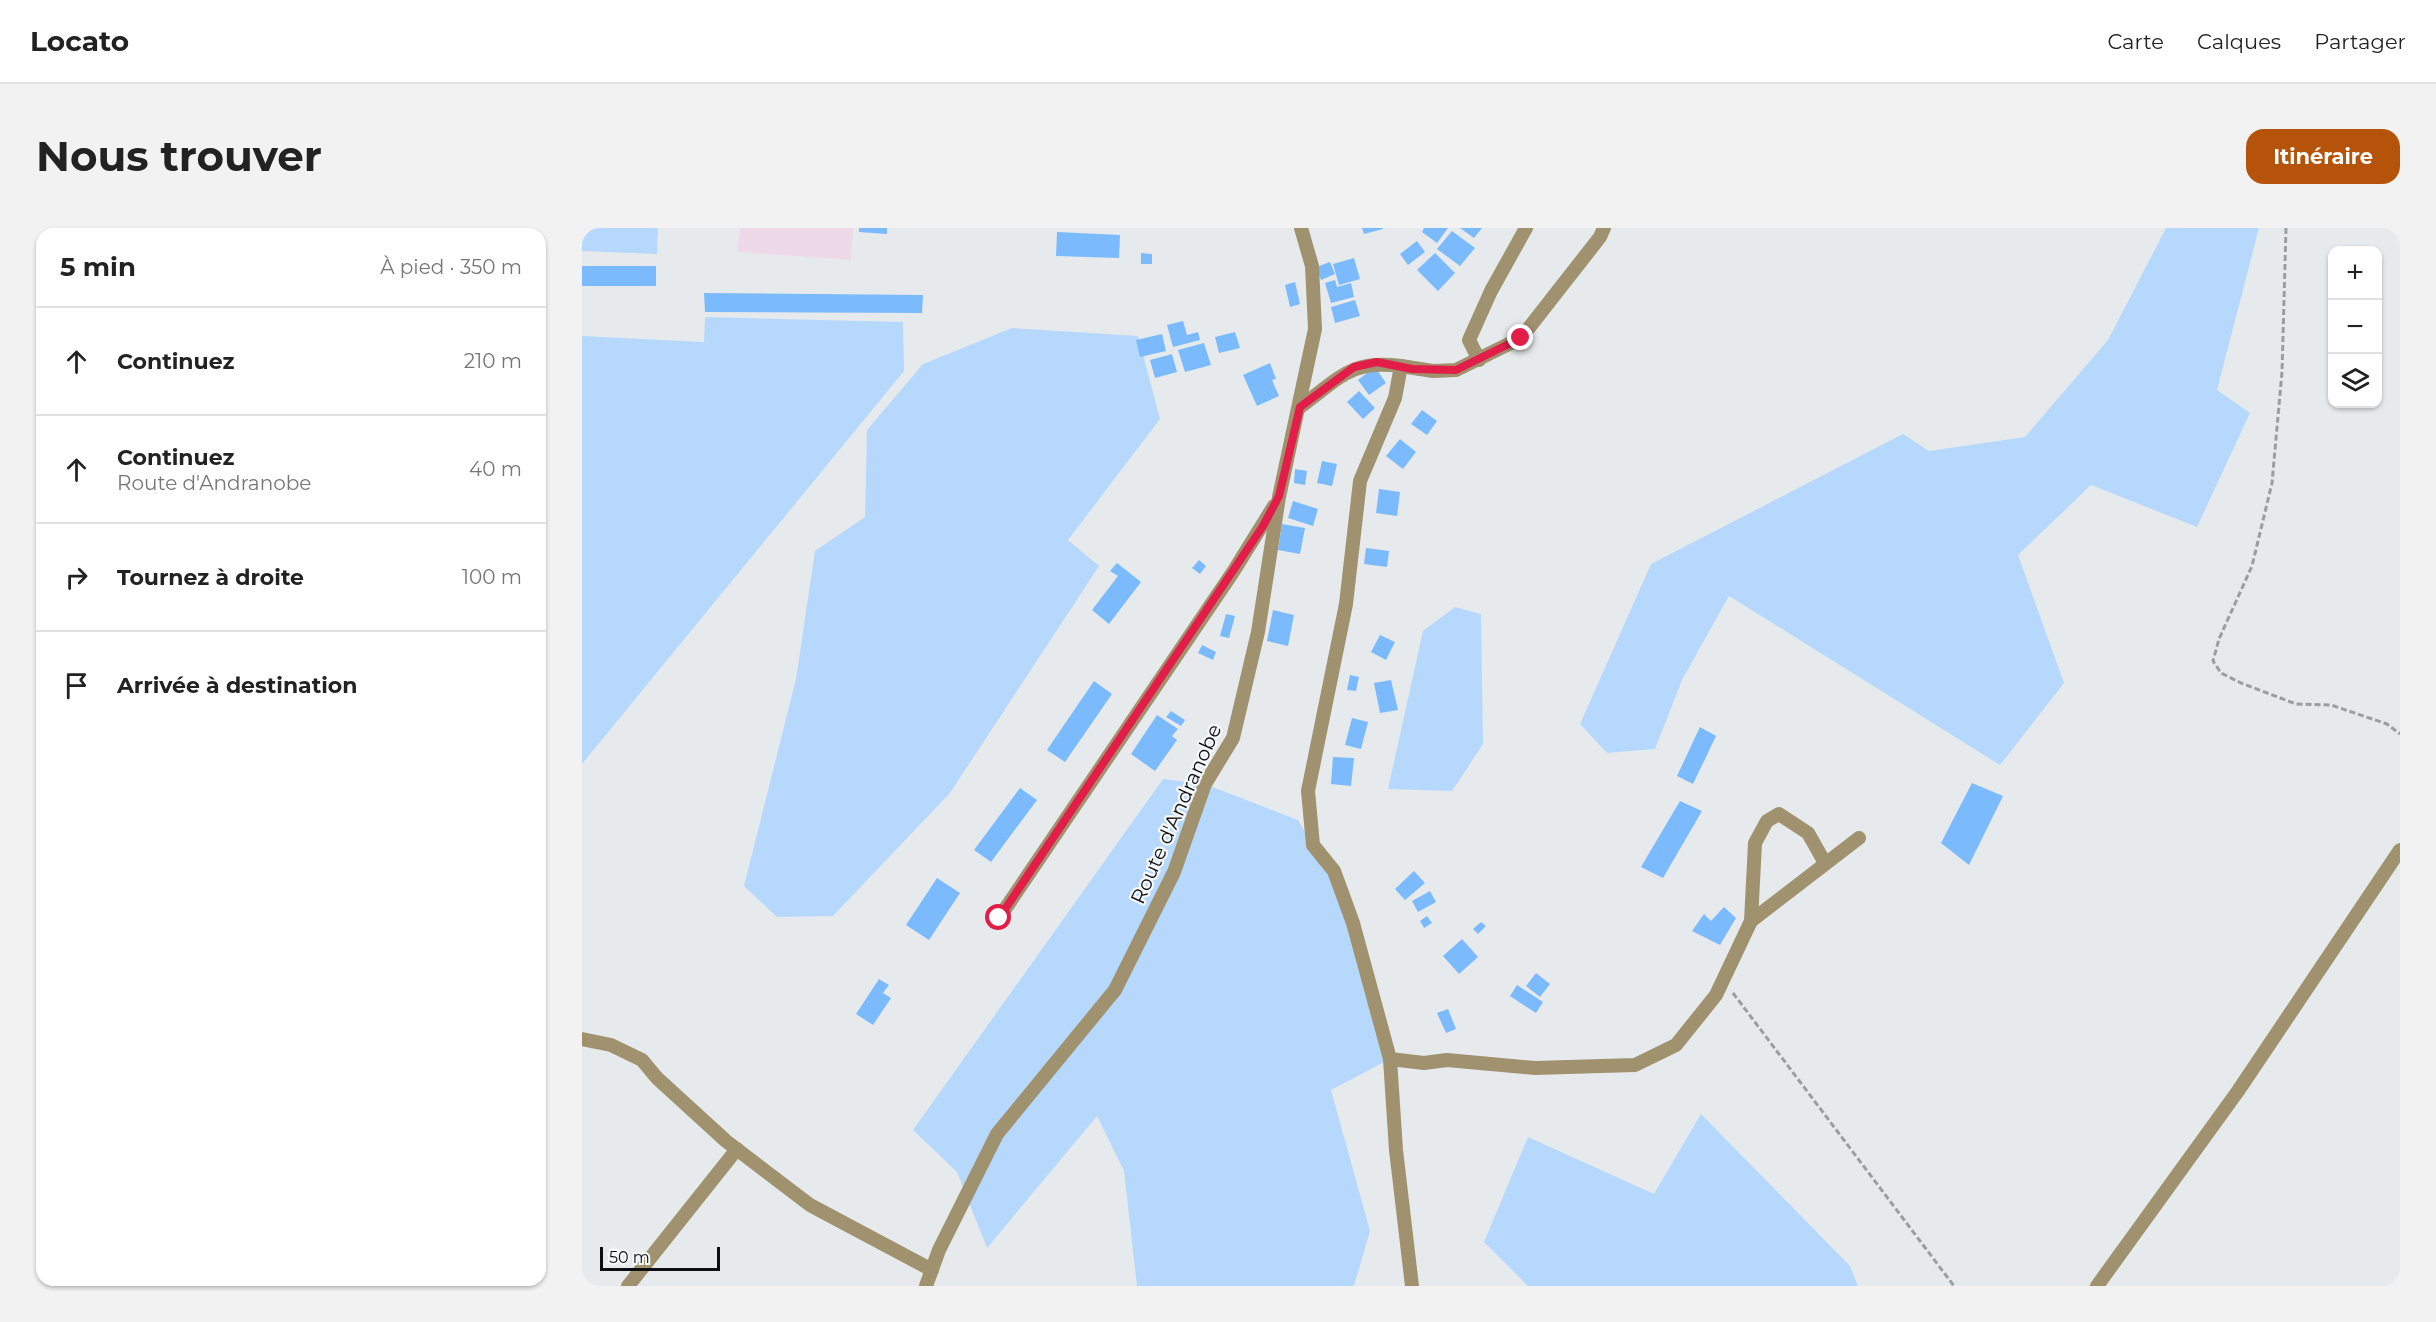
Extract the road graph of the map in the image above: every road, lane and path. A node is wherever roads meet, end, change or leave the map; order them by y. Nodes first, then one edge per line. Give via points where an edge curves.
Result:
1 (1301, 228) edge
2 (1526, 228) edge
3 (1604, 228) edge
4 (2286, 228) edge
5 (1479, 360) junction
6 (1401, 366) junction
7 (1300, 407) junction
8 (1279, 496) junction
9 (2400, 734) edge
10 (1859, 838) dead end
11 (2400, 850) edge
12 (1825, 863) junction
13 (999, 918) dead end
14 (1751, 921) junction
15 (1723, 980) junction
16 (582, 1039) edge
17 (1390, 1059) junction
18 (737, 1149) junction
19 (932, 1269) junction
20 (628, 1286) edge
21 (926, 1286) edge
22 (1412, 1286) edge
23 (1954, 1286) edge
24 (2097, 1286) edge

1 - 7 street, Route d'Andranobe via 1312,266 1315,329
2 - 5 street via 1469,340
3 - 5 street via 1521,338
4 - 9 path via 2282,372 2272,483 2252,566 2219,639 2214,661 2221,673 2241,683 2296,704 2331,705 2388,724
5 - 6 street via 1456,370
6 - 7 street via 1377,362 1354,367
6 - 17 street via 1395,398 1360,481 1346,604 1308,791 1313,845 1334,871 1353,923
7 - 8 street, Route d'Andranobe
8 - 13 street via 1233,572
8 - 19 street, Route d'Andranobe via 1258,632 1233,738 1205,784 1174,872 1115,990 997,1134
10 - 12 street
11 - 24 street via 2238,1091
12 - 14 street
12 - 14 street via 1808,833 1779,814 1767,821 1755,843
14 - 15 street
15 - 17 street via 1716,995 1676,1045 1635,1065 1535,1068
15 - 23 path
16 - 18 street via 611,1045 642,1060
17 - 22 street
18 - 19 street via 810,1205
18 - 20 street
19 - 21 street, Route d'Andranobe

